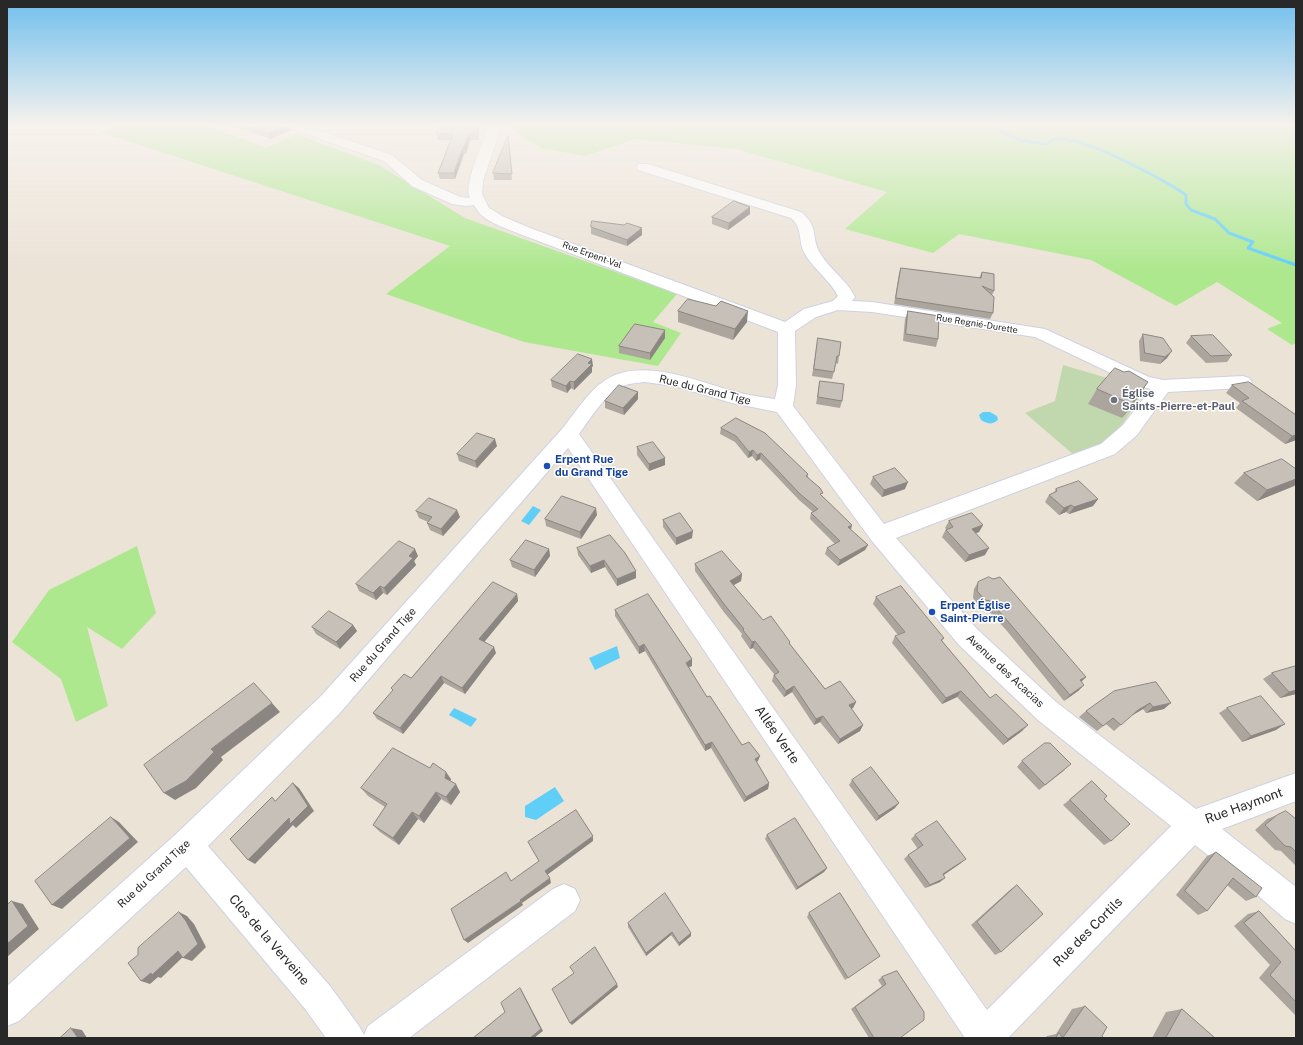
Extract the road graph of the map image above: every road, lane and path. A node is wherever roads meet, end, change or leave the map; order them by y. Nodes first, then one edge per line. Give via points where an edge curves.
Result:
1 (406, 173) edge
2 (479, 173) edge
3 (661, 173) edge
4 (477, 201) junction
5 (838, 305) junction
6 (787, 329) junction
7 (1243, 382) edge
8 (1163, 386) junction
9 (783, 407) junction
10 (569, 434) junction
11 (880, 535) junction
12 (1296, 787) edge
13 (1193, 825) junction
14 (187, 845) junction
15 (564, 900) dead end
16 (1296, 908) edge
17 (7, 1009) edge
18 (984, 1037) edge
19 (347, 1038) edge
20 (380, 1038) edge

1 - 4 street via 417,182 457,201
2 - 4 street via 475,194
3 - 5 street via 796,215 808,228 807,241 812,254 843,288 847,297
4 - 6 street, Rue Erpent-Val via 483,210 497,219 525,231
5 - 6 street, Rue Regnié-Durette via 810,313
5 - 8 street, Rue Regnié-Durette via 872,307 1038,333 1144,382
6 - 9 street via 787,385
7 - 8 street, Rue Regnié-Durette
8 - 11 street via 1130,430 1108,449
9 - 10 street, Rue du Grand Tige via 669,379 633,377 615,382
9 - 11 street, Avenue des Acacias
10 - 14 street, Rue du Grand Tige via 330,705
10 - 18 street, Allée Verte
11 - 13 street, Avenue des Acacias via 968,637 1047,710
12 - 13 street, Rue Haymont
13 - 16 street, Avenue des Acacias
13 - 18 street, Rue des Cortils
14 - 17 street, Rue du Grand Tige
14 - 19 street, Clos de la Verveine via 318,998
15 - 20 street

